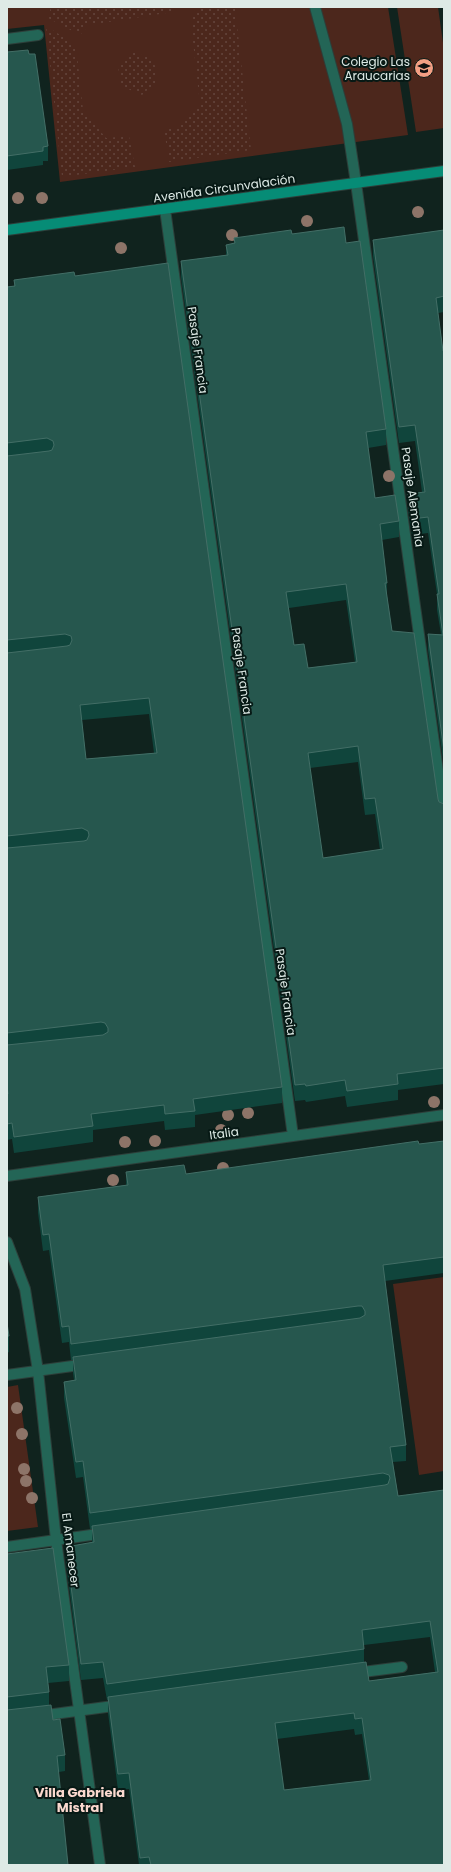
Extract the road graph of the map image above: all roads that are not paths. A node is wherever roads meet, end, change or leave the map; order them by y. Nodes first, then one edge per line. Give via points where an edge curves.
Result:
1 (315, 7) edge
2 (38, 35) dead end
3 (7, 39) edge
4 (444, 171) edge
5 (356, 183) junction
6 (165, 209) junction
7 (7, 230) edge
8 (444, 814) edge
9 (444, 1115) edge
10 (293, 1136) junction
11 (7, 1176) edge
12 (7, 1242) edge
13 (101, 1362) edge
14 (38, 1371) junction
15 (7, 1375) edge
16 (118, 1531) edge
17 (56, 1540) junction
18 (7, 1547) edge
19 (402, 1667) dead end
20 (347, 1674) edge
21 (134, 1703) edge
22 (79, 1711) junction
23 (29, 1717) edge
24 (100, 1865) edge

1 - 5 street, Pasaje Alemania via 347,124
2 - 3 street
4 - 5 street, Avenida Circunvalación
5 - 6 street, Avenida Circunvalación
5 - 8 street, Pasaje Alemania
6 - 7 street, Avenida Circunvalación
6 - 10 street, Pasaje Francia
9 - 10 street, Italia
10 - 11 street, Italia
12 - 14 street, El Amanecer via 25,1289
13 - 14 street
14 - 15 street
14 - 17 street, El Amanecer
16 - 17 street
17 - 18 street
17 - 22 street, El Amanecer
19 - 20 street
21 - 22 street
22 - 23 street
22 - 24 street, El Amanecer

